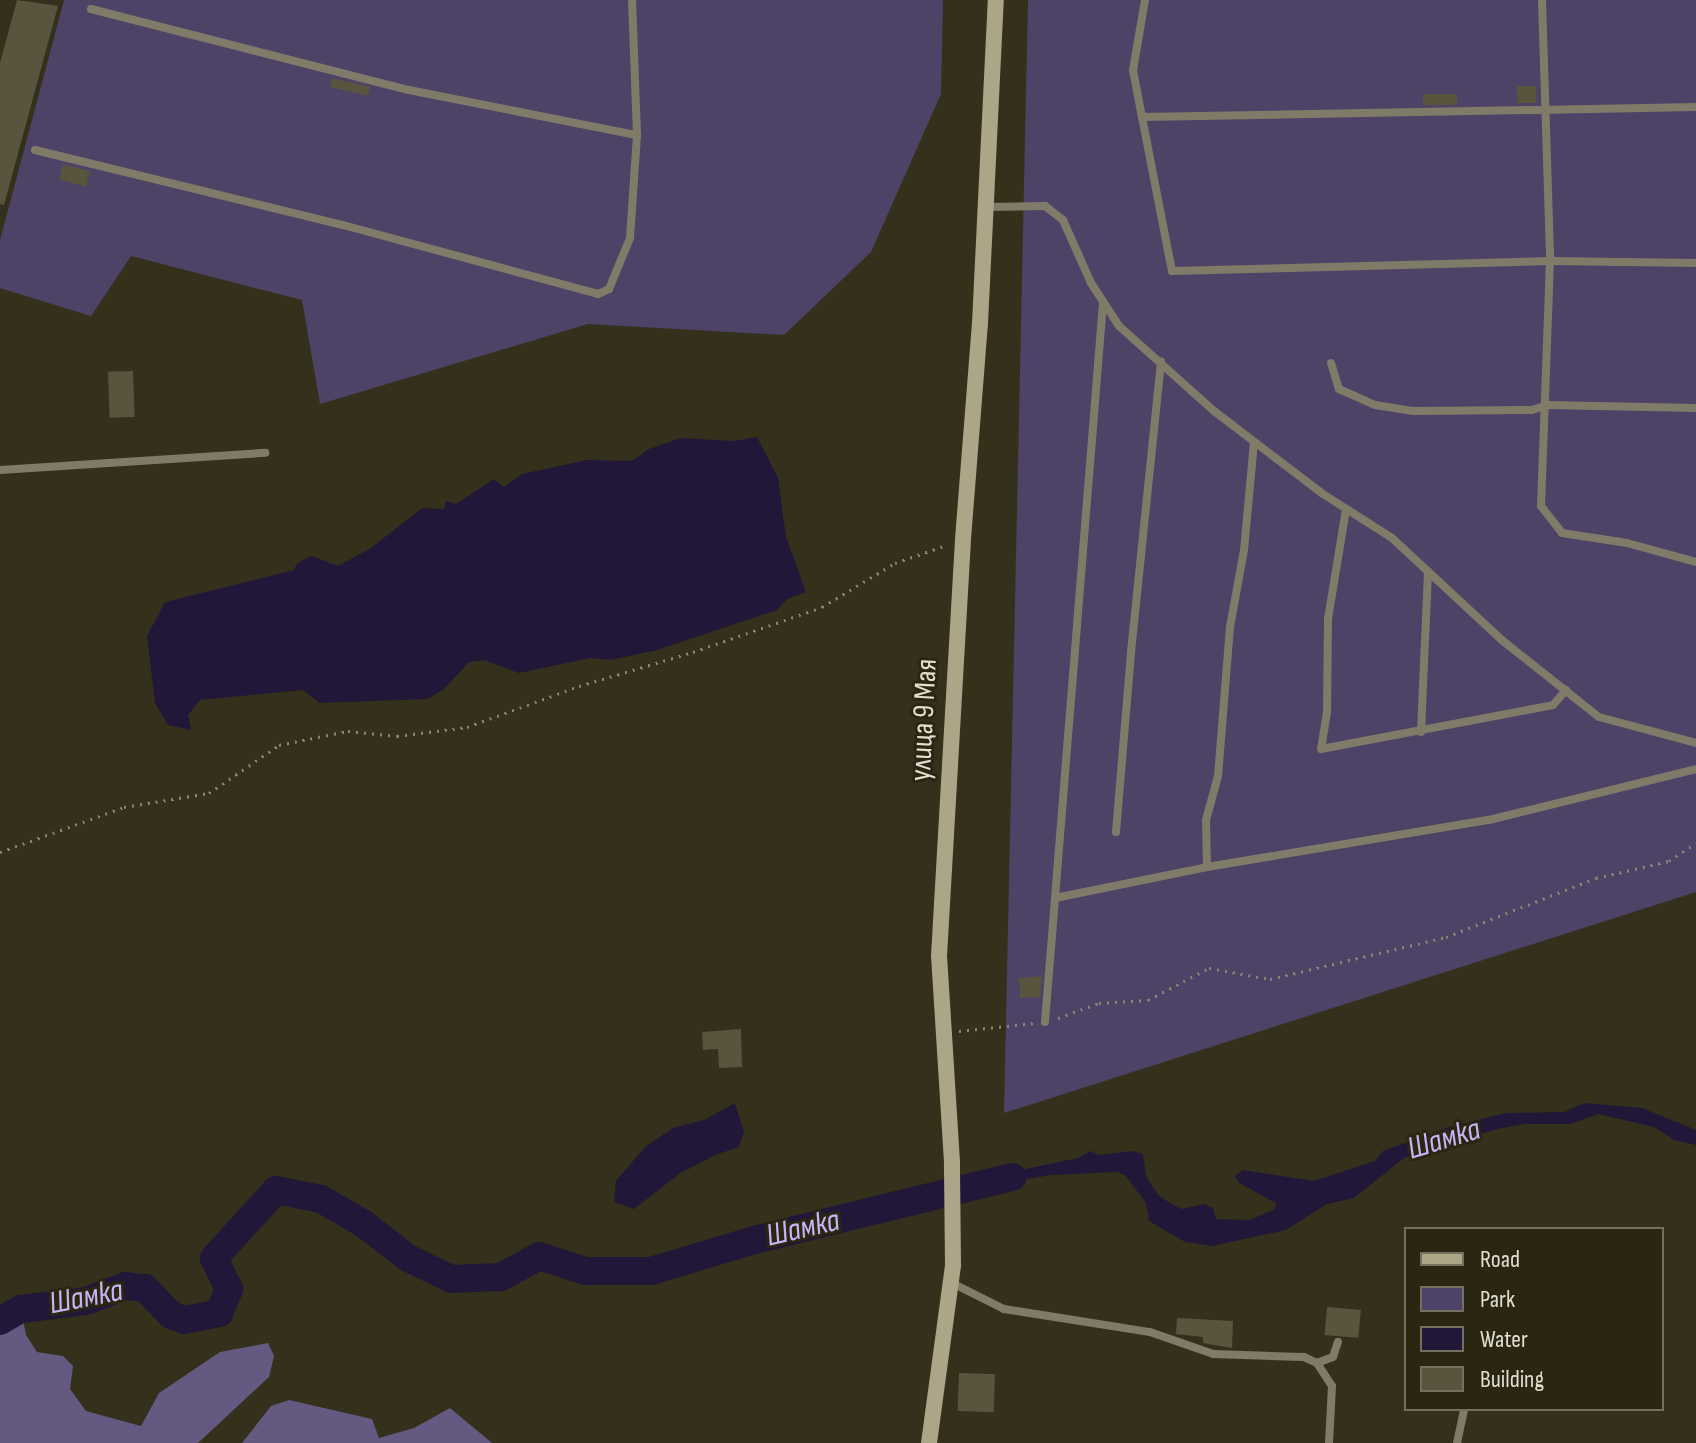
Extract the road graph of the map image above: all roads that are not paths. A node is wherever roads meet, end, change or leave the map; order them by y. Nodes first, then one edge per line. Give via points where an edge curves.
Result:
1 (632, 0) edge
2 (996, 0) edge
3 (1145, 0) edge
4 (1542, 0) edge
5 (91, 9) dead end
6 (1696, 107) edge
7 (1545, 110) junction
8 (1142, 117) junction
9 (637, 135) junction
10 (35, 150) dead end
11 (986, 207) junction
12 (1550, 261) junction
13 (1696, 263) edge
14 (1103, 302) junction
15 (1161, 362) junction
16 (1331, 363) dead end
17 (1547, 405) junction
18 (1696, 408) edge
19 (1254, 442) junction
20 (265, 453) dead end
21 (0, 470) edge
22 (1346, 509) junction
23 (1696, 562) edge
24 (1428, 571) junction
25 (1566, 690) junction
26 (1421, 732) junction
27 (1696, 743) edge
28 (1696, 769) edge
29 (1116, 832) dead end
30 (1207, 867) junction
31 (1055, 898) junction
32 (1045, 1022) road end
33 (951, 1282) junction
34 (1338, 1342) dead end
35 (1317, 1363) junction
36 (1464, 1411) edge
37 (929, 1443) edge
38 (1329, 1443) edge
39 (1457, 1443) edge

1 - 9 lane
2 - 11 main road, улица 9 Мая
3 - 8 lane via 1133,70
4 - 7 lane
5 - 9 lane via 409,90
6 - 7 lane
7 - 8 lane
7 - 12 lane
8 - 12 lane via 1172,271
9 - 10 lane via 630,238 609,289 598,294
11 - 14 lane via 1045,206 1063,220
11 - 33 main road, улица 9 Мая via 939,956 952,1162
12 - 13 lane
12 - 17 lane
14 - 15 lane via 1119,326
14 - 31 lane
15 - 19 lane
15 - 29 lane
16 - 17 lane via 1339,389 1375,405 1414,411 1532,410
17 - 18 lane
17 - 23 lane via 1541,506 1562,533
19 - 22 lane
19 - 30 lane via 1230,627 1218,776 1206,820
20 - 21 lane
22 - 24 lane via 1392,538
22 - 26 lane via 1328,619 1327,712 1321,749
24 - 25 lane via 1503,641
24 - 26 lane
25 - 26 lane via 1553,705
25 - 27 lane via 1599,717
28 - 30 lane via 1489,820
30 - 31 lane
31 - 32 lane
33 - 35 lane via 1004,1309 1150,1332 1213,1354 1293,1355
33 - 37 main road, улица 9 Мая
34 - 35 lane via 1333,1357
35 - 38 lane via 1332,1386
36 - 39 lane

